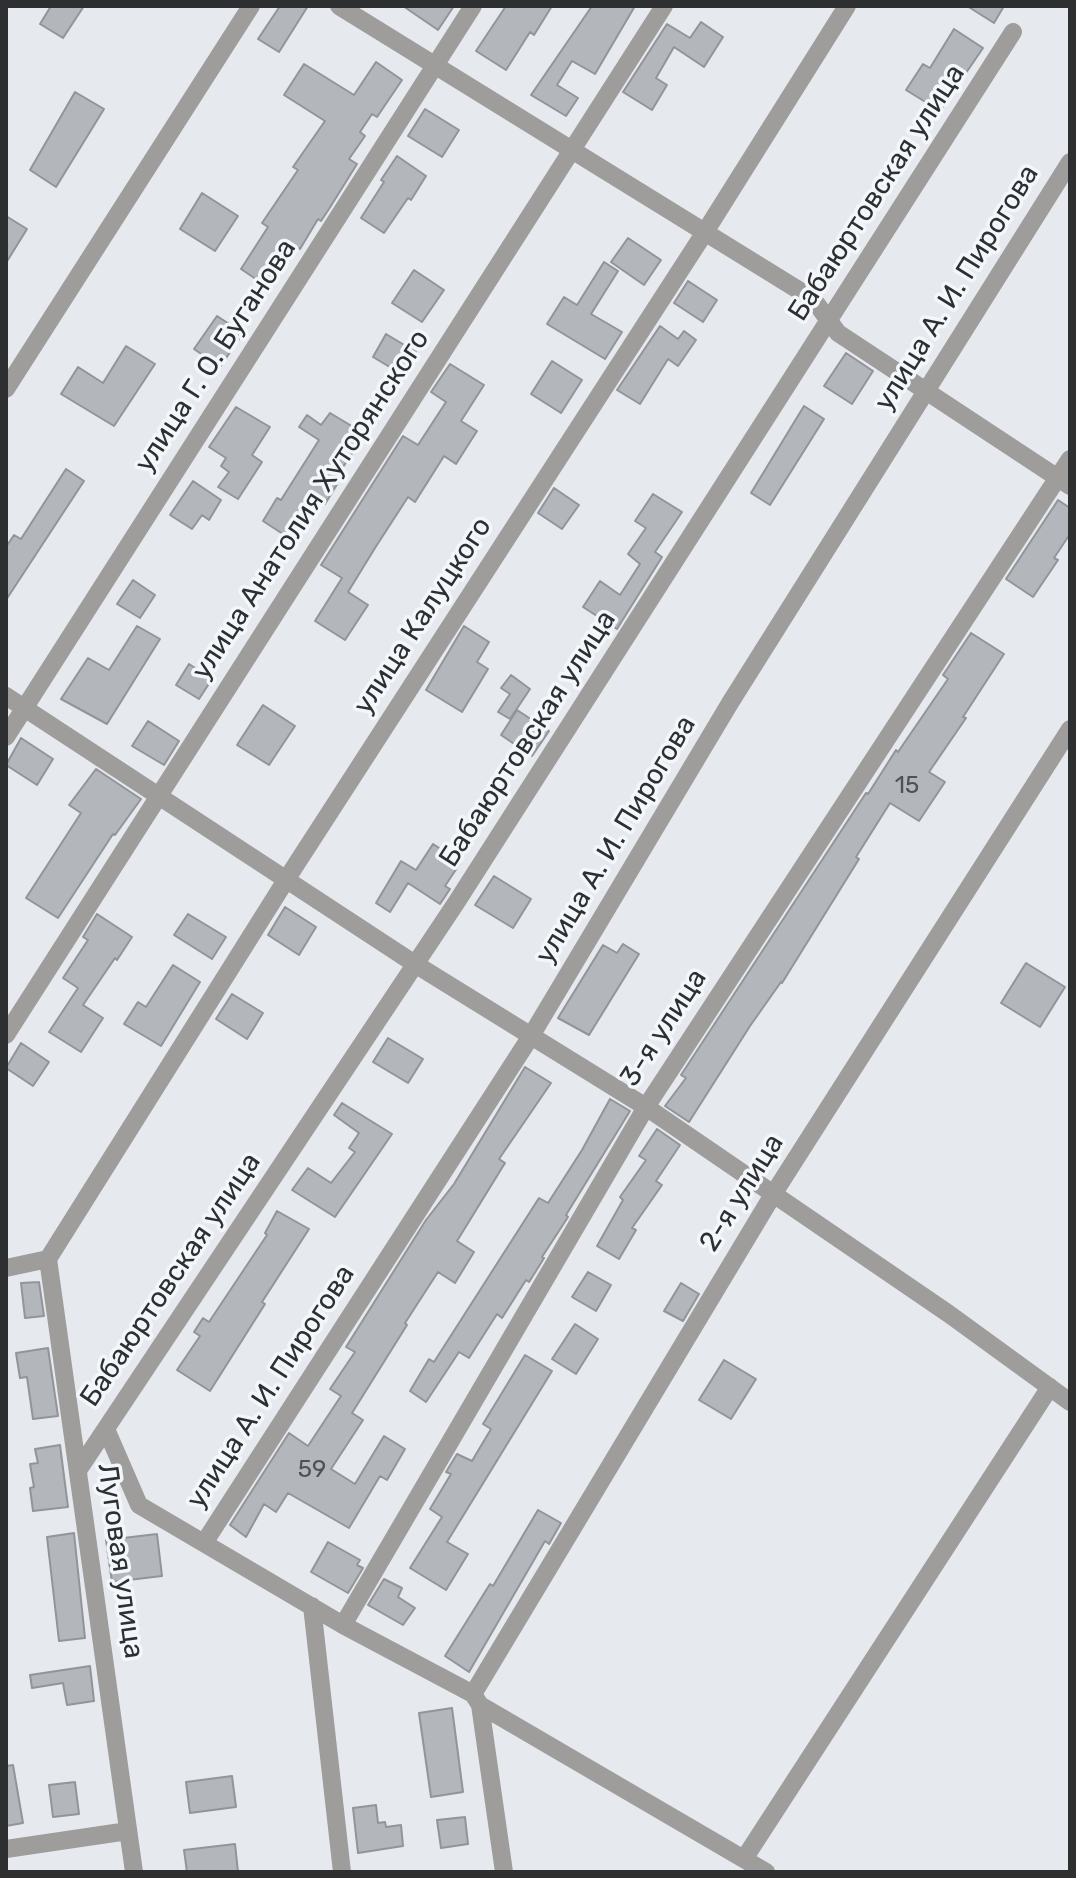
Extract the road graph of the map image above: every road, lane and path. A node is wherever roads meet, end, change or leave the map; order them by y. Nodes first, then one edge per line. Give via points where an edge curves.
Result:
1 (251, 6) edge
2 (339, 6) edge
3 (473, 6) edge
4 (664, 6) edge
5 (847, 6) edge
6 (1013, 32) dead end
7 (436, 65) junction
8 (572, 149) junction
9 (1070, 162) edge
10 (705, 232) junction
11 (829, 320) junction
12 (6, 389) edge
13 (926, 390) junction
14 (1070, 459) edge
15 (1064, 482) edge
16 (6, 696) edge
17 (25, 708) junction
18 (1070, 729) edge
19 (6, 737) edge
20 (159, 796) junction
21 (286, 880) junction
22 (415, 964) junction
23 (6, 1035) edge
24 (531, 1036) junction
25 (646, 1107) junction
26 (774, 1193) junction
27 (48, 1259) junction
28 (6, 1268) edge
29 (1050, 1387) junction
30 (1070, 1402) edge
31 (106, 1429) junction
32 (79, 1469) junction
33 (204, 1543) junction
34 (312, 1606) junction
35 (343, 1625) junction
36 (477, 1699) junction
37 (128, 1831) junction
38 (6, 1849) edge
39 (744, 1859) junction
40 (134, 1872) edge
41 (342, 1872) edge
42 (504, 1872) edge
43 (766, 1872) edge

1 - 12 street
2 - 7 street
3 - 7 street, улица Г. О. Буганова
4 - 8 street, улица Анатолия Хуторянского
5 - 10 street, улица Калуцкого
6 - 11 street, Бабаюртовская улица
7 - 8 street
7 - 17 street, улица Г. О. Буганова
8 - 10 street
8 - 20 street, улица Анатолия Хуторянского
9 - 13 street, улица А. И. Пирогова
10 - 11 street via 813,299
10 - 21 street, улица Калуцкого
11 - 13 street via 838,333
11 - 22 street, Бабаюртовская улица
13 - 15 street
13 - 24 street, улица А. И. Пирогова
14 - 15 street, 3-я улица
15 - 25 street, 3-я улица
16 - 17 street
17 - 19 street, улица Г. О. Буганова
17 - 20 street
18 - 26 street, 2-я улица
20 - 21 street
20 - 23 street, улица Анатолия Хуторянского
21 - 22 street
21 - 27 street, улица Калуцкого
22 - 24 street
22 - 31 street, Бабаюртовская улица
24 - 25 street
24 - 33 street, улица А. И. Пирогова
25 - 26 street
25 - 35 street, 3-я улица
26 - 29 street
26 - 36 street, 2-я улица
27 - 28 street
27 - 32 street, Луговая улица
29 - 30 street
29 - 39 street
31 - 32 street, Бабаюртовская улица
31 - 33 street via 139,1505
32 - 37 street, Луговая улица
33 - 34 street
34 - 35 street
34 - 41 street
35 - 36 street
36 - 39 street
36 - 42 street
37 - 38 street
37 - 40 street, Луговая улица
39 - 43 street

